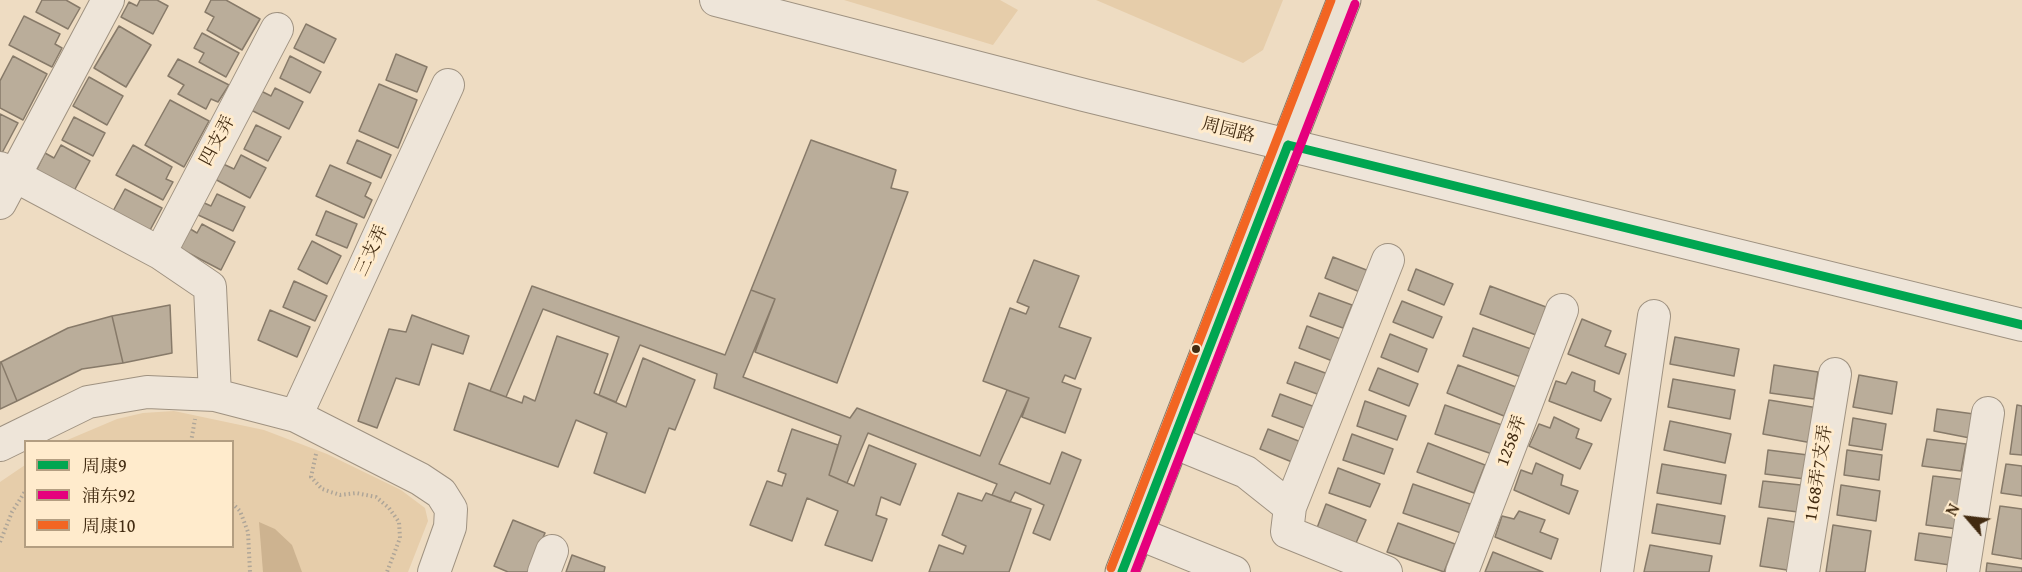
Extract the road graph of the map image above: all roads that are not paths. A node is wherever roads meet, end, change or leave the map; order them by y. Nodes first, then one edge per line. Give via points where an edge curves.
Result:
1 (108, 0) edge
2 (716, 0) edge
3 (1344, 0) edge
4 (277, 29) dead end
5 (448, 85) dead end
6 (1288, 145) junction
7 (7, 172) edge
8 (0, 203) edge
9 (159, 253) junction
10 (1388, 260) dead end
11 (1562, 310) dead end
12 (1654, 316) dead end
13 (2022, 325) edge
14 (1834, 374) dead end
15 (215, 395) junction
16 (1988, 413) dead end
17 (296, 416) junction
18 (1173, 442) junction
19 (0, 445) edge
20 (1290, 507) junction
21 (1137, 533) junction
22 (434, 572) edge
23 (1122, 572) edge
24 (1234, 572) edge
25 (1386, 572) edge
26 (1462, 572) edge
27 (1617, 572) edge
28 (1803, 572) edge
29 (1963, 572) edge

1 - 7 street
2 - 6 street, 周园路
3 - 6 main road
4 - 9 street, 四支弄
5 - 17 street, 三支弄
6 - 13 street, 周园路
6 - 18 main road
7 - 8 street
7 - 9 street
9 - 15 street via 210,287
10 - 20 street
11 - 26 street, 1258弄
12 - 27 street
14 - 28 street, 1168弄7支弄
15 - 17 street
15 - 19 street via 147,392 88,402
16 - 29 street
17 - 22 street via 441,493 451,508 450,527
18 - 20 street via 1246,472
18 - 21 main road
20 - 25 street via 1287,532
21 - 23 main road
21 - 24 street

